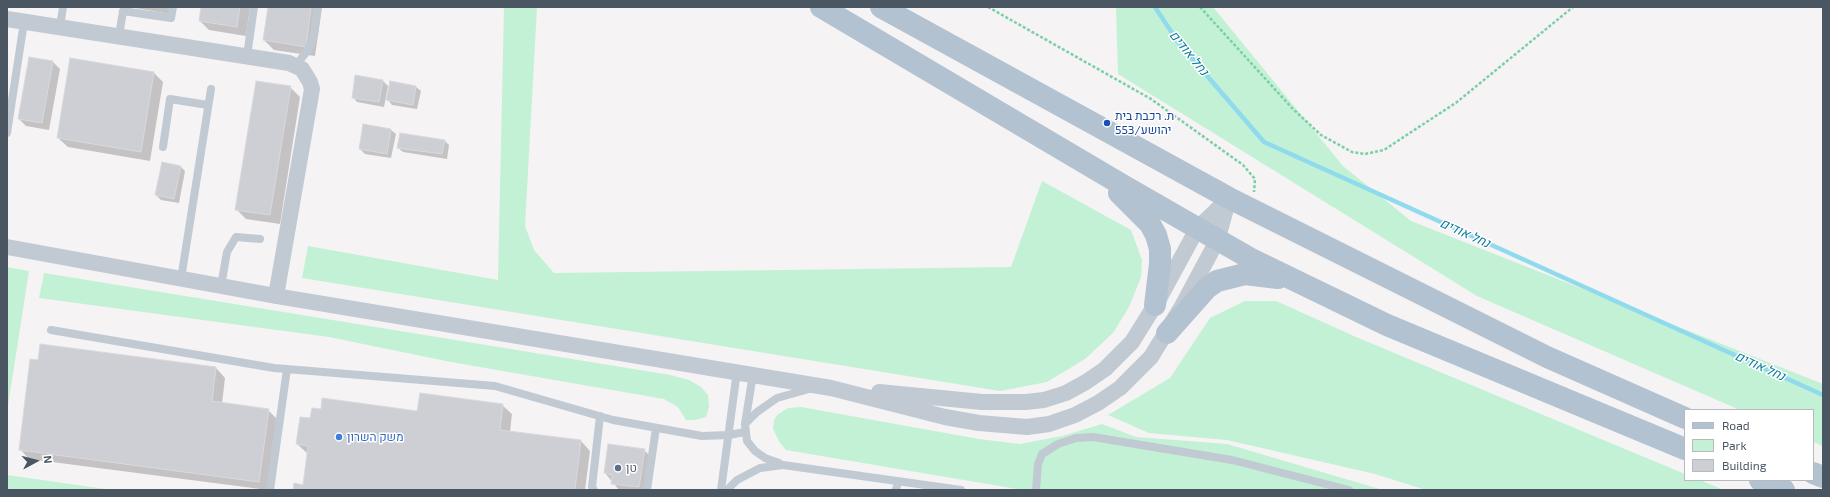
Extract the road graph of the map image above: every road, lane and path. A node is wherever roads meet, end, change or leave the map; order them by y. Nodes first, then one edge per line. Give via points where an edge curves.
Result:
1 (63, 7) edge
2 (173, 7) edge
3 (254, 7) edge
4 (318, 7) edge
5 (821, 7) edge
6 (881, 7) edge
7 (988, 7) edge
8 (1200, 7) edge
9 (1573, 7) edge
10 (7, 19) edge
11 (24, 22) junction
12 (60, 27) junction
13 (119, 36) junction
14 (247, 56) junction
15 (296, 65) junction
16 (211, 89) dead end
17 (208, 105) junction
18 (7, 133) edge
19 (163, 147) dead end
20 (1099, 172) junction
21 (1229, 198) junction
22 (1254, 210) junction
23 (1197, 229) junction
24 (260, 239) dead end
25 (1217, 241) junction
26 (7, 247) edge
27 (181, 279) junction
28 (1293, 280) junction
29 (221, 286) junction
30 (276, 296) junction
31 (1155, 305) junction
32 (51, 330) dead end
33 (1167, 333) junction
34 (287, 369) junction
35 (745, 373) junction
36 (825, 387) junction
37 (600, 416) junction
38 (1684, 418) edge
39 (656, 428) junction
40 (745, 428) junction
41 (729, 435) junction
42 (1684, 449) edge
43 (783, 465) junction
44 (1762, 481) edge
45 (897, 486) edge
46 (270, 490) edge
47 (594, 490) edge
48 (647, 490) edge
49 (721, 490) edge
50 (727, 490) edge
51 (961, 490) edge
52 (1036, 490) edge
53 (1349, 490) edge
54 (1784, 490) edge

1 - 12 lane
2 - 13 lane via 171,18 123,11
3 - 14 lane
4 - 15 lane via 314,35 308,50
5 - 20 main road
6 - 21 main road
7 - 22 path via 1151,99 1243,165 1255,179
8 - 9 path via 1292,108 1321,135 1352,152 1365,154 1384,150 1457,102
10 - 11 street
11 - 12 street
11 - 18 lane
12 - 13 street
13 - 14 street
14 - 15 street
15 - 30 street via 306,74 312,89
16 - 17 lane
17 - 19 lane via 170,99
17 - 27 lane
20 - 23 main road
20 - 31 main road via 1150,224 1156,235 1160,249 1160,264
21 - 22 main road
21 - 23 street
21 - 25 street
22 - 38 main road via 1547,357
23 - 25 main road
23 - 31 street
24 - 29 lane via 236,237 227,252
25 - 28 main road
25 - 33 street
26 - 27 street
27 - 29 street
28 - 33 main road via 1245,274 1217,281 1207,288
28 - 42 main road via 1387,325
29 - 30 street
30 - 35 street
31 - 36 street via 1132,342 1105,369 1066,393 1044,400 982,402
32 - 34 lane
33 - 36 street via 1151,356 1120,388 1076,415 1049,424 1027,427 979,424
34 - 37 lane via 495,386
34 - 46 lane
35 - 36 street
35 - 40 lane
35 - 41 lane
36 - 40 lane via 777,398 757,412
37 - 39 lane
37 - 47 lane via 592,487
39 - 41 lane via 702,436
39 - 48 lane
40 - 41 lane
40 - 43 lane via 747,441 756,451 765,458
41 - 49 lane
43 - 45 lane
43 - 50 lane via 760,468 737,480
44 - 54 main road
45 - 51 lane
52 - 53 lane via 1038,464 1042,454 1058,444 1076,438 1093,437 1232,460

